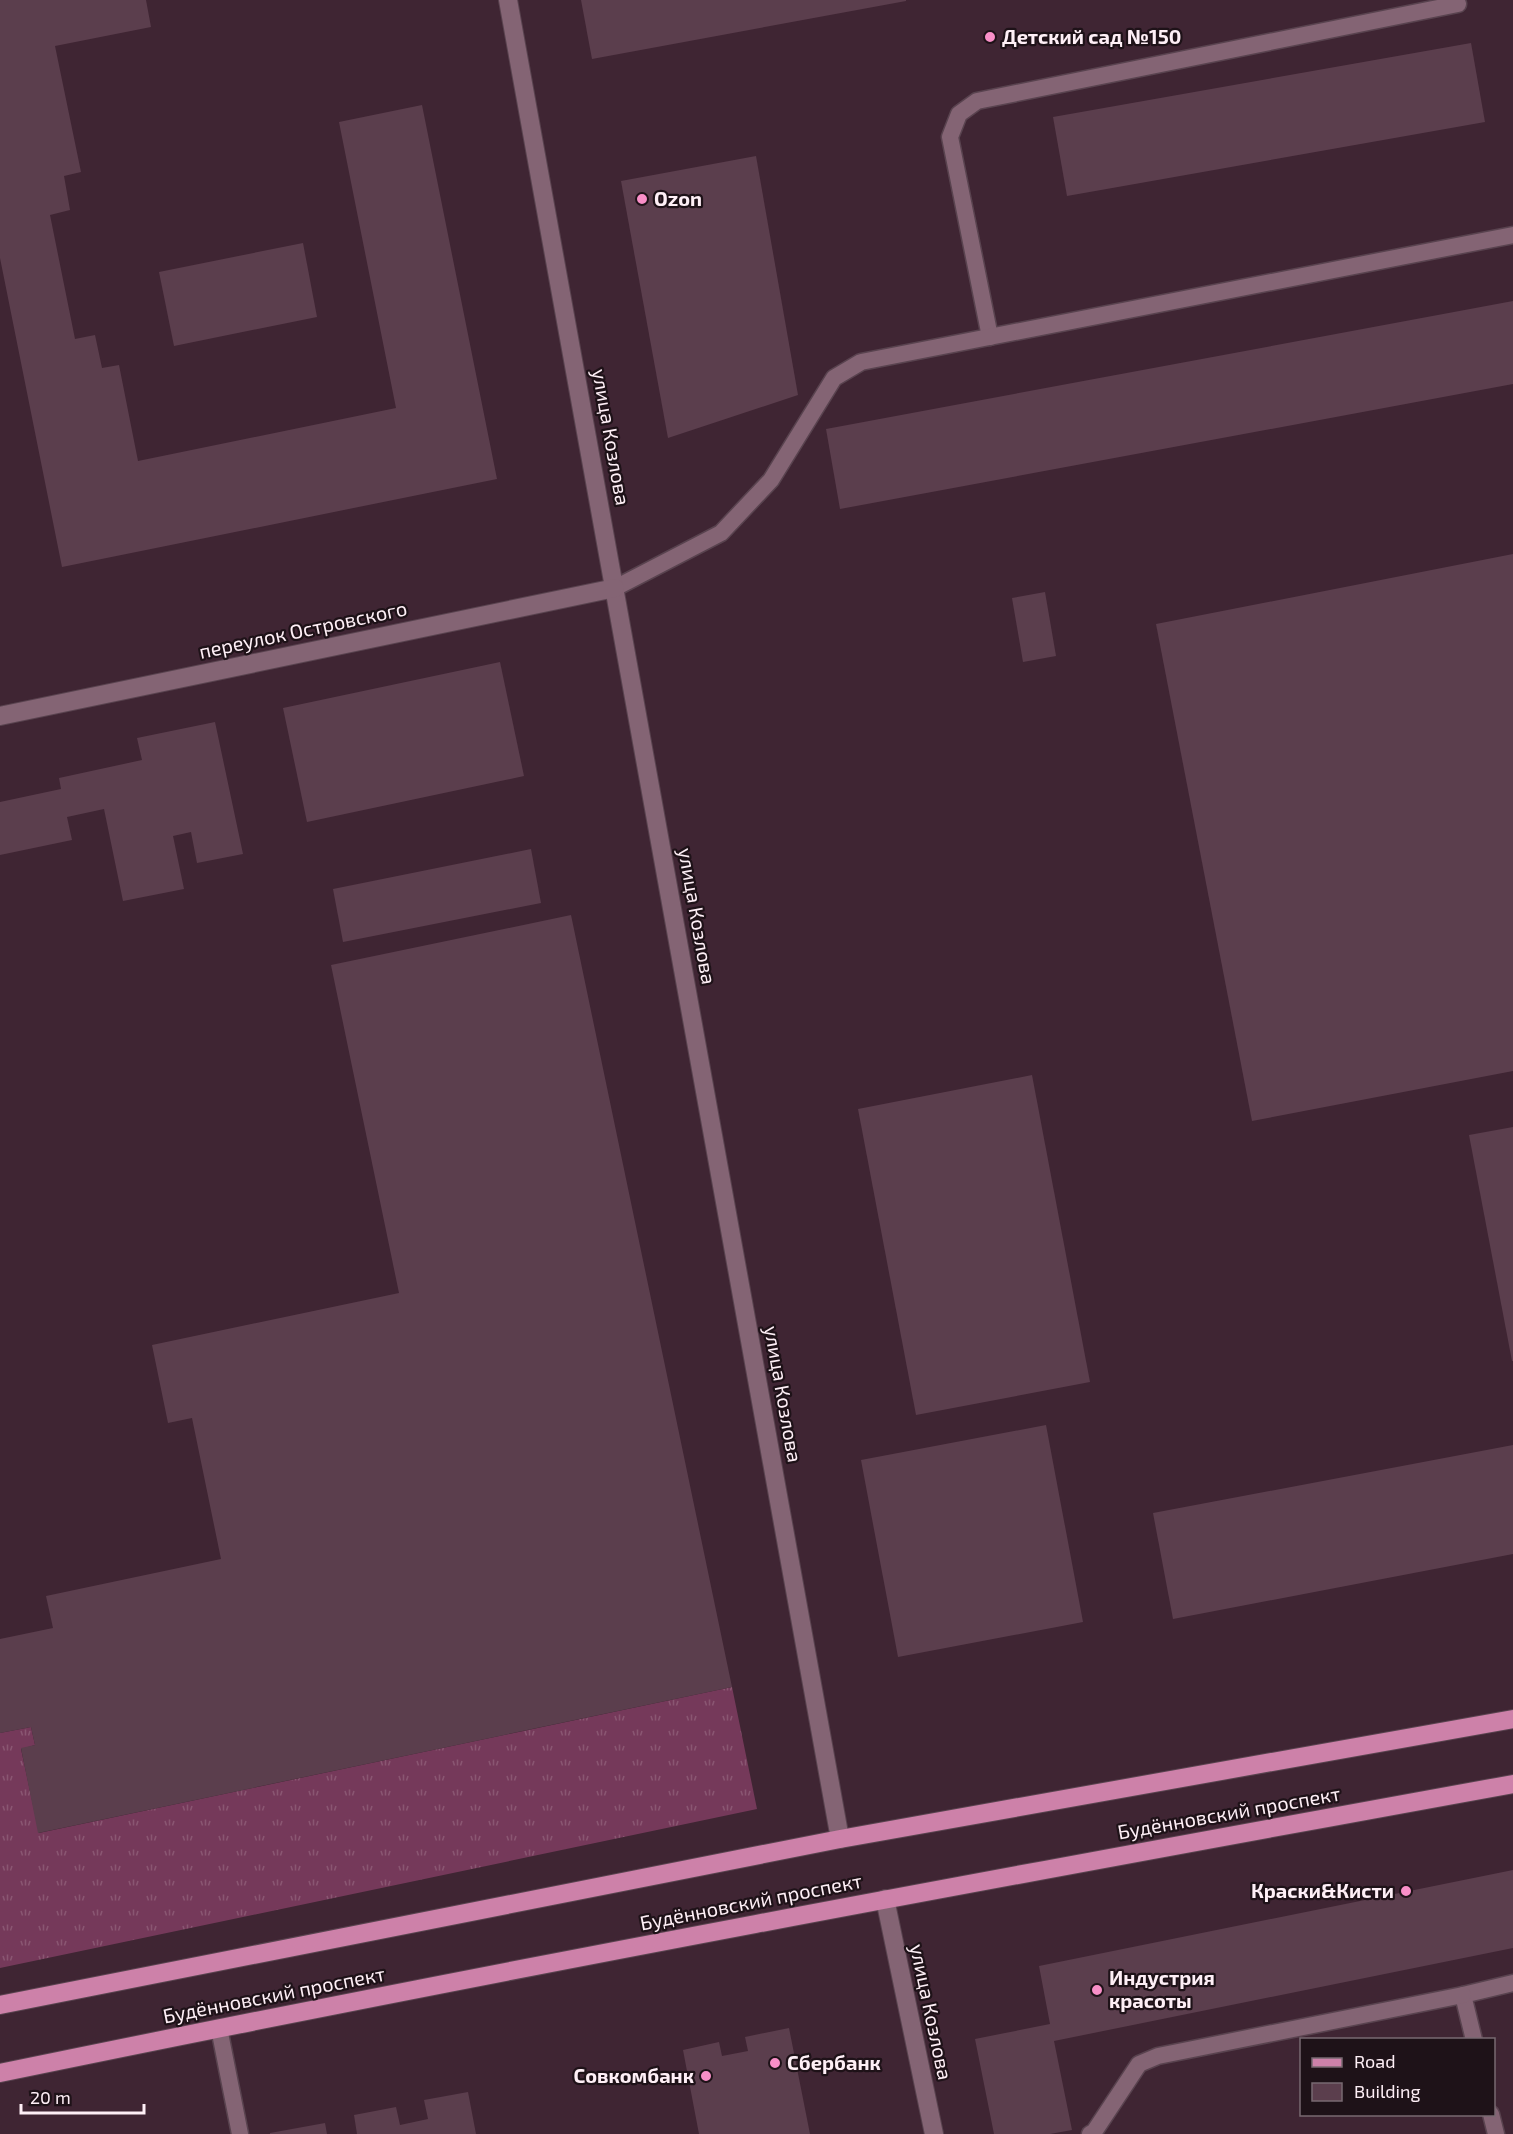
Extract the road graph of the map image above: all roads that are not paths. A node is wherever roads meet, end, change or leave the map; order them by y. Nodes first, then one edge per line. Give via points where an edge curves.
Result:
1 (508, 0) edge
2 (1458, 4) dead end
3 (1513, 236) edge
4 (990, 337) junction
5 (615, 588) junction
6 (0, 716) edge
7 (1513, 1719) edge
8 (1513, 1784) edge
9 (840, 1839) junction
10 (885, 1899) junction
11 (1513, 1983) edge
12 (1463, 1995) junction
13 (0, 2005) edge
14 (219, 2028) junction
15 (1474, 2038) edge
16 (0, 2073) edge
17 (1491, 2116) edge
18 (240, 2134) edge
19 (934, 2134) edge
20 (1090, 2134) edge
21 (1496, 2134) edge

1 - 5 street, улица Козлова
2 - 4 lane via 977,101 959,114 950,137
3 - 4 lane
4 - 5 lane via 861,362 834,378 771,480 721,533
5 - 6 street, переулок Островского
5 - 9 street, улица Козлова
7 - 9 main road
8 - 10 main road, Будённовский проспект
9 - 13 main road
10 - 14 main road, Будённовский проспект
10 - 19 street, улица Козлова
11 - 12 lane
12 - 15 lane
12 - 20 lane via 1158,2056 1139,2064
14 - 16 main road, Будённовский проспект
14 - 18 lane
17 - 21 lane

